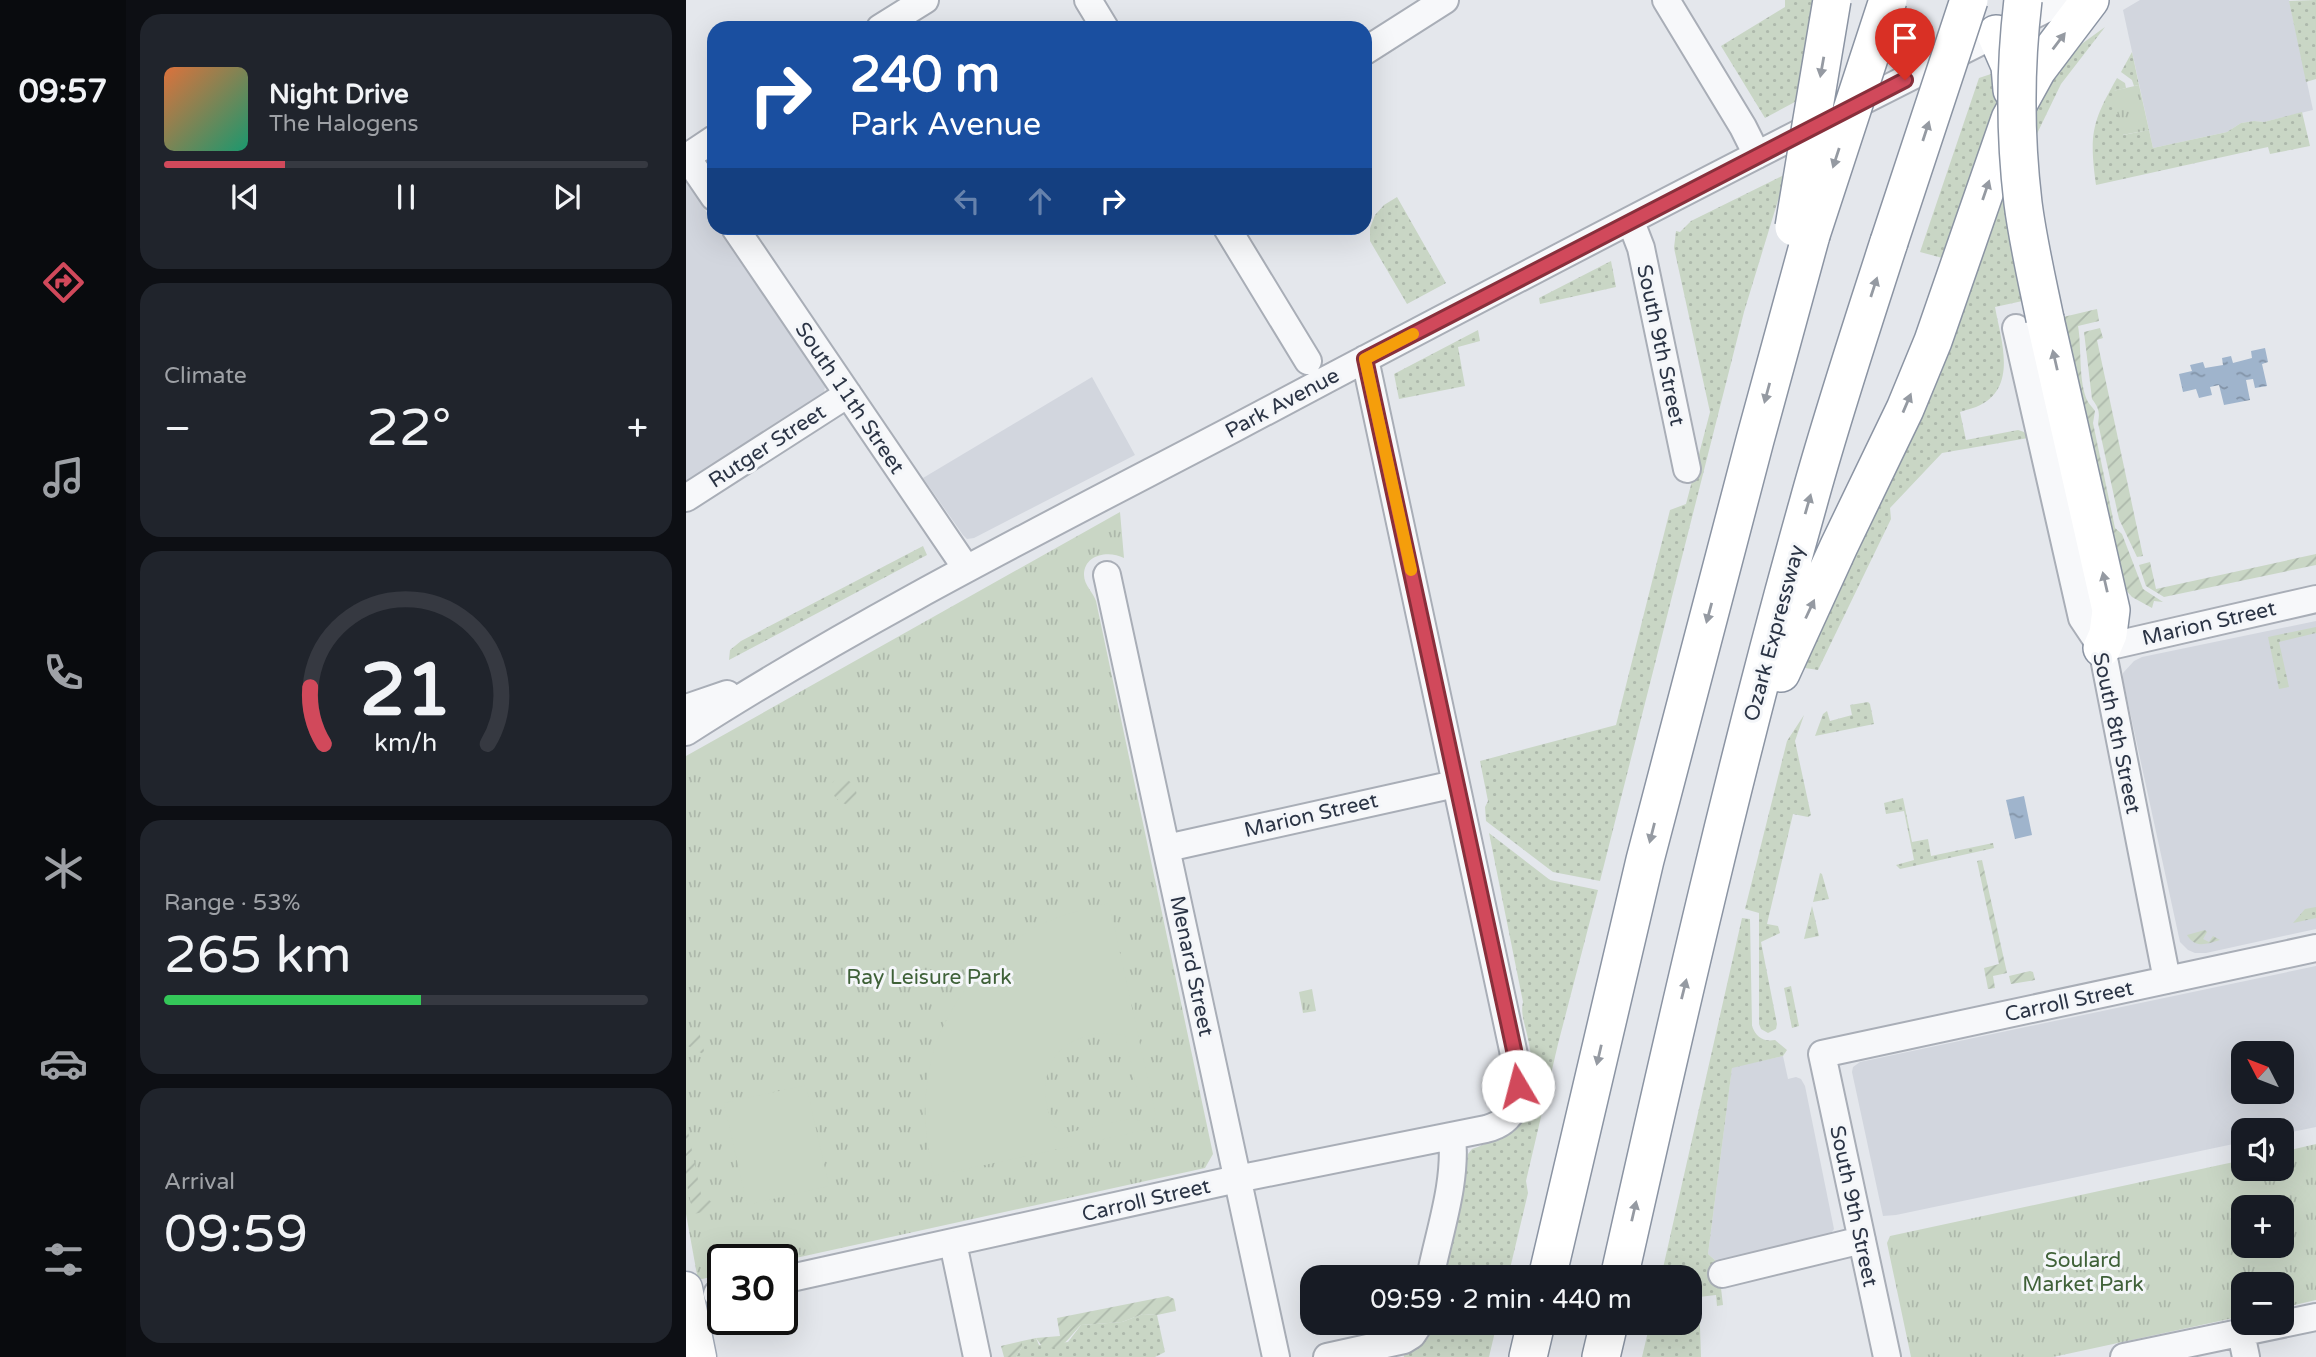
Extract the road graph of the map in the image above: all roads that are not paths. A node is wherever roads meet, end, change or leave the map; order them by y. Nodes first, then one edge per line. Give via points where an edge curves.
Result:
1 (925, 0) edge
2 (1088, 0) edge
3 (1445, 0) edge
4 (1666, 0) edge
5 (1832, 0) edge
6 (1888, 0) edge
7 (1969, 0) edge
8 (2024, 0) edge
9 (2064, 0) edge
10 (2090, 0) edge
11 (891, 21) edge
12 (1101, 21) edge
13 (1996, 34) junction
14 (1372, 47) edge
15 (2010, 120) junction
16 (707, 144) edge
17 (1758, 155) junction
18 (686, 157) edge
19 (707, 187) edge
20 (1631, 222) junction
21 (740, 235) edge
22 (1231, 235) edge
23 (1801, 237) junction
24 (1365, 359) junction
25 (1308, 360) dead end
26 (848, 394) junction
27 (1687, 469) dead end
28 (686, 498) edge
29 (966, 568) junction
30 (1107, 575) dead end
31 (2316, 599) edge
32 (2102, 648) junction
33 (765, 681) junction
34 (686, 708) edge
35 (686, 732) edge
36 (1741, 760) junction
37 (1455, 783) junction
38 (1167, 848) junction
39 (2316, 948) edge
40 (2167, 980) junction
41 (1822, 1054) joint
42 (1452, 1136) junction
43 (1237, 1179) junction
44 (1862, 1240) junction
45 (953, 1243) junction
46 (1433, 1265) edge
47 (1550, 1265) edge
48 (1622, 1265) edge
49 (1722, 1274) dead end
50 (798, 1277) edge
51 (686, 1288) edge
52 (2316, 1317) edge
53 (1402, 1335) edge
54 (1533, 1335) edge
55 (1606, 1335) edge
56 (2243, 1345) edge
57 (700, 1357) edge
58 (977, 1357) edge
59 (1276, 1357) edge
60 (1327, 1357) edge
61 (1528, 1357) edge
62 (1601, 1357) edge
63 (1887, 1357) edge
64 (2124, 1357) edge

1 - 11 street
2 - 12 street
3 - 14 street
4 - 17 street
5 -> 23 highway, bridge
6 -> 23 highway, bridge
36 -> 7 highway, Ozark Expressway, bridge via 1808,502
8 - 32 highway, bridge via 2019,41 2019,149 2031,323 2111,610
9 - 13 street, Park Avenue
15 -> 10 highway via 2037,70
13 - 15 highway via 2010,66
13 - 17 street, Park Avenue
36 -> 15 highway via 1905,409
16 - 18 street
17 - 20 street, Park Avenue
18 - 19 street
20 - 24 street, Park Avenue
20 - 27 street, South 9th Street via 1641,248
21 - 26 street, South 11th Street
22 - 25 street
23 -> 47 highway via 1785,327 1645,860
24 - 29 street, Park Avenue
24 - 37 street
26 - 28 street, Rutger Street
26 - 29 street, South 11th Street
29 - 33 street, Park Avenue
30 - 38 street, Menard Street
31 - 32 street, Marion Street
32 - 40 street, South 8th Street
33 - 34 street, Park Avenue
33 - 35 street, Park Avenue
48 -> 36 highway, Ozark Expressway
37 - 38 street, Marion Street
37 - 42 street, Carroll Street via 1518,1074 1516,1099 1508,1117 1493,1127
38 - 43 street, Menard Street
39 - 40 street, Carroll Street
40 - 41 street, Carroll Street
41 - 44 street, South 9th Street
42 - 43 street, Carroll Street
42 - 46 street via 1451,1179
43 - 45 street, Carroll Street
43 - 59 street, Menard Street
44 - 49 street
44 - 63 street, South 9th Street
45 - 50 street, Carroll Street
45 - 58 street
51 - 57 main road
52 - 56 street
53 - 60 street
54 - 61 highway
55 - 62 highway
56 - 64 street

